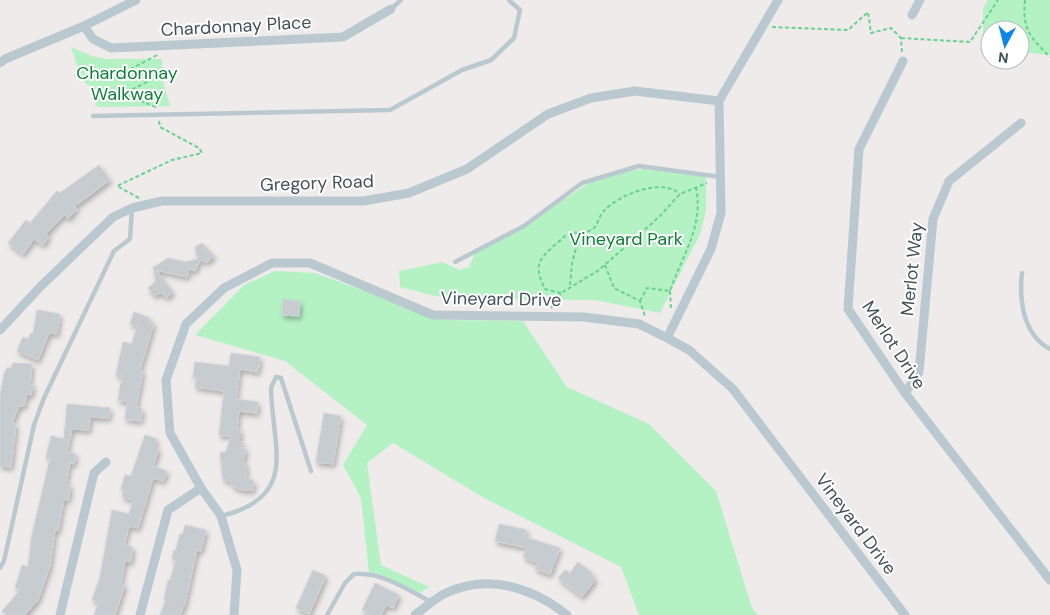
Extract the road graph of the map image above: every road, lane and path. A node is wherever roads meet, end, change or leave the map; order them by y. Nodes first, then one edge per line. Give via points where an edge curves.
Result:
1 (136, 0) edge
2 (401, 0) edge
3 (509, 0) edge
4 (778, 0) edge
5 (920, 0) edge
6 (998, 0) edge
7 (1026, 0) edge
8 (391, 9) joint
9 (912, 15) dead end
10 (84, 26) junction
11 (763, 26) junction
12 (900, 38) junction
13 (161, 46) junction
14 (1050, 57) edge
15 (903, 61) joint
16 (0, 63) edge
17 (719, 101) junction
18 (158, 115) junction
19 (94, 116) dead end
20 (1021, 123) dead end
21 (721, 177) junction
22 (696, 188) junction
23 (680, 194) junction
24 (143, 205) junction
25 (132, 208) junction
26 (580, 234) junction
27 (455, 262) dead end
28 (605, 264) junction
29 (1022, 273) dead end
30 (570, 285) junction
31 (560, 293) junction
32 (640, 301) junction
33 (546, 317) junction
34 (646, 328) junction
35 (0, 330) edge
36 (667, 338) junction
37 (1050, 349) edge
38 (905, 393) junction
39 (106, 462) dead end
40 (311, 471) dead end
41 (201, 488) junction
42 (221, 516) junction
43 (0, 568) edge
44 (1050, 580) edge
45 (433, 602) junction
46 (60, 615) edge
47 (140, 615) edge
48 (234, 615) edge
49 (327, 615) edge
50 (415, 615) edge
51 (567, 615) edge
52 (904, 615) edge

1 - 10 street
2 - 8 lane
3 - 18 lane via 520,10 514,38 491,60 462,70 390,110
4 - 11 street
5 - 9 street
6 - 12 path via 970,42
7 - 14 path via 1024,18 1030,38
8 - 13 street, Chardonnay Place via 342,37
10 - 13 street, Chardonnay Place via 93,39 111,48
10 - 16 street
11 - 12 path via 848,30 868,12 871,33 892,28
11 - 17 street
12 - 15 path
13 - 18 path via 161,53 129,70 157,77 123,94 157,108
15 - 38 street, Merlot Drive via 859,149 848,309
17 - 21 street
17 - 24 street, Gregory Road via 635,91 591,98 548,114 468,169 410,193 364,201 162,201
18 - 19 lane
18 - 24 path via 160,127 199,148 202,153 172,160 117,186 139,197
20 - 38 street, Merlot Way via 949,181 933,219 918,372
21 - 22 path
21 - 27 lane via 639,166 582,183 524,226
21 - 36 street via 721,213 712,249
22 - 23 path
22 - 32 path via 698,218 690,246 670,291 647,288
23 - 26 path via 676,190 651,187 620,198 603,212 594,228
23 - 28 path
24 - 25 street, Gregory Road
25 - 35 street, Gregory Road via 113,217
25 - 43 lane via 130,238 114,250 34,425
26 - 30 path
26 - 31 path via 568,234 539,262 537,274 545,289
28 - 30 path
28 - 32 path via 614,288
29 - 37 lane via 1019,295 1026,319 1035,338
30 - 31 path
31 - 33 path
32 - 34 path
33 - 34 street, Vineyard Drive via 584,317 639,324
33 - 41 street, Vineyard Drive via 433,315 310,264 272,263 224,288 186,324 166,380 170,433
34 - 36 street, Vineyard Drive
36 - 52 street, Vineyard Drive via 689,350 733,389
38 - 44 street, Merlot Drive
39 - 46 street via 94,473
40 - 42 lane via 281,378 276,378 271,388 277,466 271,483 262,499 244,511
41 - 42 street, Vineyard Drive
41 - 47 street via 168,510
42 - 48 street, Vineyard Drive via 237,570
45 - 49 lane via 383,577 354,574 345,583
45 - 50 street
45 - 51 street via 446,593 473,584 496,584 520,588 548,600

